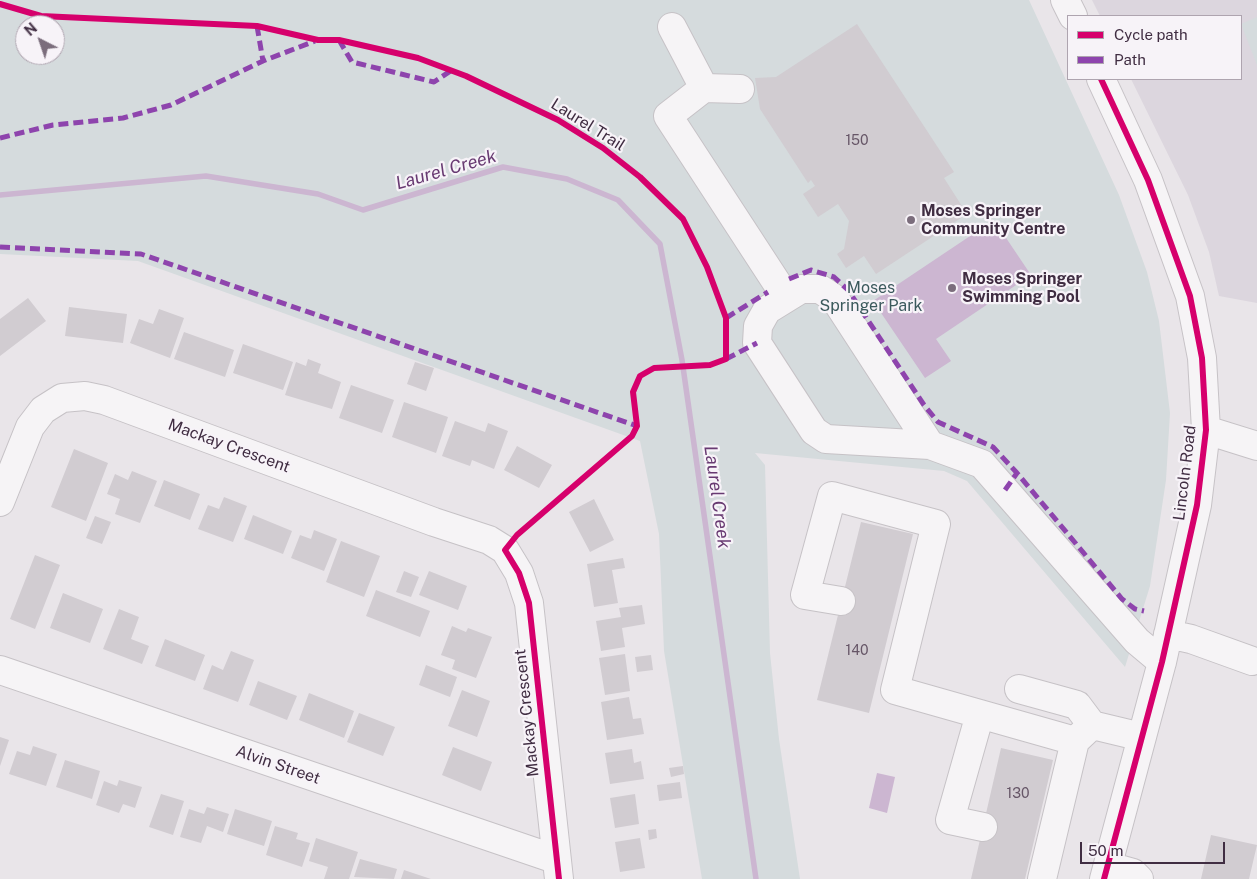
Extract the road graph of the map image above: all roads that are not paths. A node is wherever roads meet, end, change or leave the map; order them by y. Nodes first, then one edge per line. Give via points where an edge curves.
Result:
1 (1065, 0) edge
2 (1072, 15) edge
3 (672, 27) dead end
4 (1101, 80) edge
5 (704, 88) junction
6 (740, 89) dead end
7 (786, 297) junction
8 (1206, 430) junction
9 (930, 445) junction
10 (1257, 446) edge
11 (0, 502) edge
12 (841, 601) dead end
13 (1168, 634) junction
14 (1252, 661) dead end
15 (1162, 662) junction
16 (0, 670) edge
17 (1018, 689) dead end
18 (980, 714) junction
19 (1083, 733) junction
20 (1142, 737) junction
21 (983, 827) dead end
22 (557, 869) edge
23 (1106, 873) edge
24 (1042, 879) edge
25 (1139, 879) edge

1 - 2 street
3 - 5 street
4 - 8 street, Lincoln Road via 1148,180 1190,296 1202,358
5 - 6 street
5 - 7 street via 668,116
7 - 9 street via 801,289 820,289 835,299
7 - 9 street via 767,310 758,326 758,343 814,431 826,440
8 - 10 street
8 - 13 street, Lincoln Road via 1197,505
9 - 15 street via 982,464 1137,641
11 - 22 street, Mackay Crescent via 30,427 42,410 62,398 85,396 104,400 490,540 505,550 519,573 529,603
12 - 18 street via 805,595 832,496 936,524 895,690
13 - 14 street
13 - 15 street, Lincoln Road
15 - 20 street, Lincoln Road
16 - 22 street, Alvin Street
17 - 19 street via 1077,705
18 - 19 street
18 - 21 street via 950,820
19 - 20 street
19 - 24 street
20 - 23 street, Lincoln Road
23 - 25 street via 1133,873

